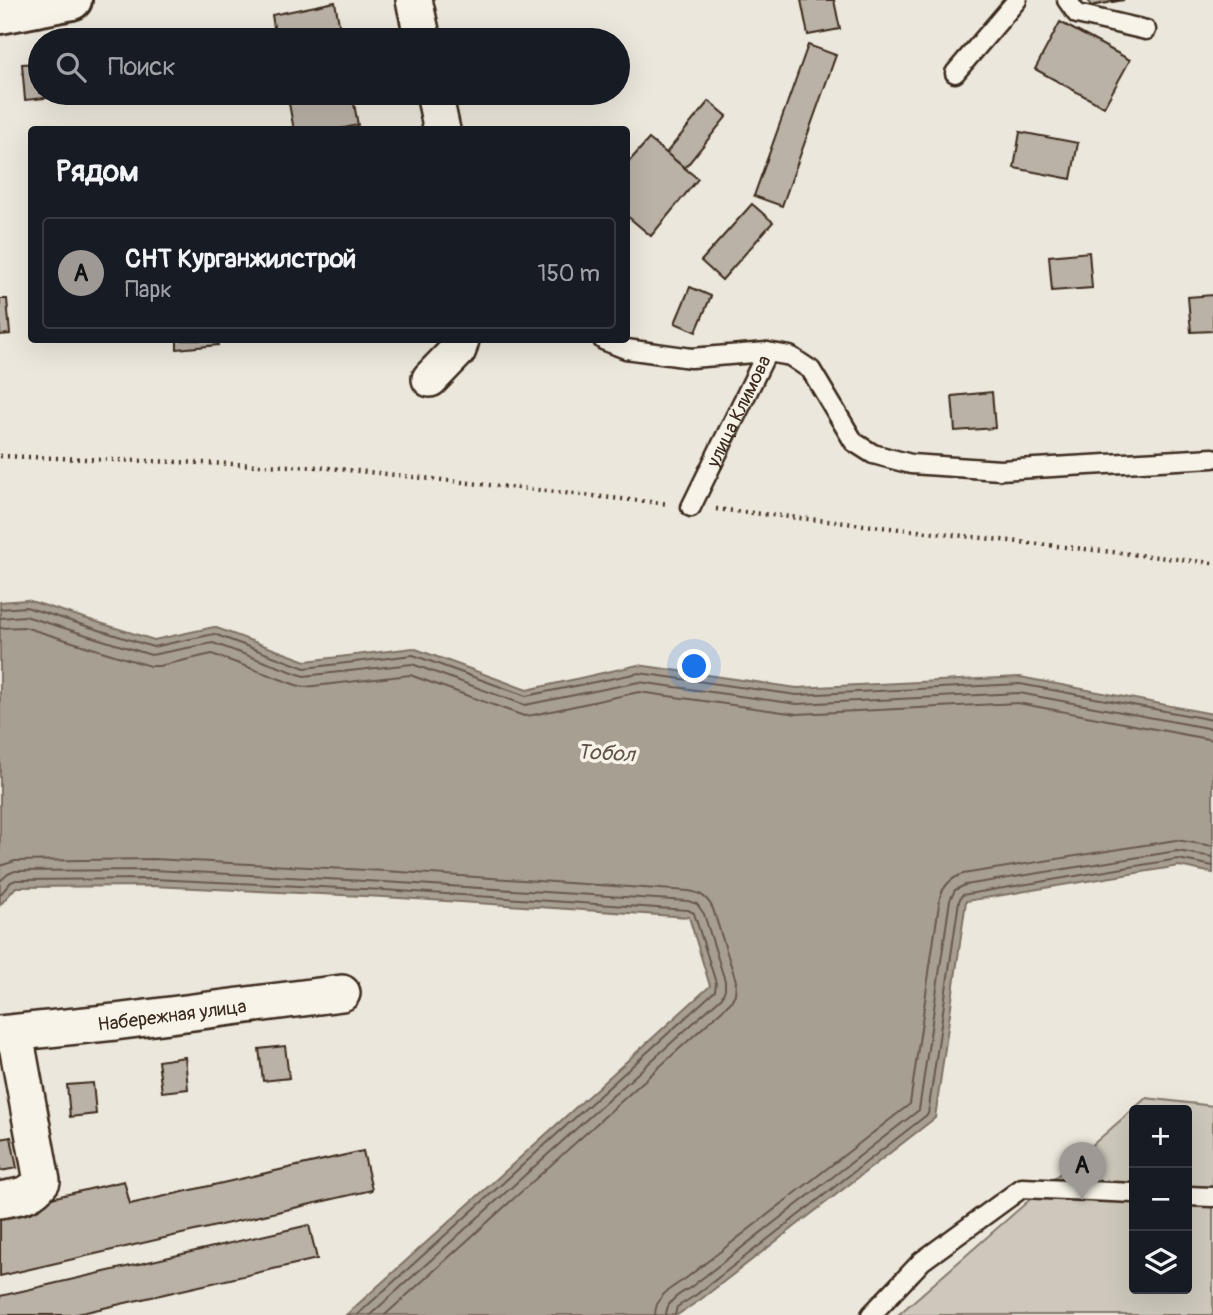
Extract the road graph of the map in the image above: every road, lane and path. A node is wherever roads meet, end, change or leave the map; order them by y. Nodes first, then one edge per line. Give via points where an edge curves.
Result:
1 (72, 0) edge
2 (414, 0) edge
3 (1017, 0) edge
4 (1067, 0) edge
5 (0, 13) edge
6 (420, 28) edge
7 (1146, 30) dead end
8 (955, 73) dead end
9 (437, 105) edge
10 (441, 126) edge
11 (460, 343) edge
12 (611, 343) edge
13 (766, 352) junction
14 (430, 379) dead end
15 (0, 456) edge
16 (1213, 458) edge
17 (691, 507) junction
18 (1213, 563) edge
19 (342, 993) dead end
20 (7, 1034) edge
21 (1129, 1194) edge
22 (1192, 1196) edge
23 (1213, 1197) edge
24 (0, 1200) edge
25 (871, 1315) edge

1 - 5 street
2 - 6 street
3 - 8 lane
4 - 7 lane via 1077,14
9 - 10 street
11 - 14 street
12 - 13 lane, улица Климова via 691,358
13 - 16 lane via 790,356 811,370 854,442 873,454 912,464 1000,470
13 - 17 lane, улица Климова
15 - 17 path via 320,467
17 - 18 path
19 - 20 street, Набережная улица
20 - 24 street via 42,1181 28,1195
21 - 25 lane via 1022,1188 922,1261
22 - 23 lane

